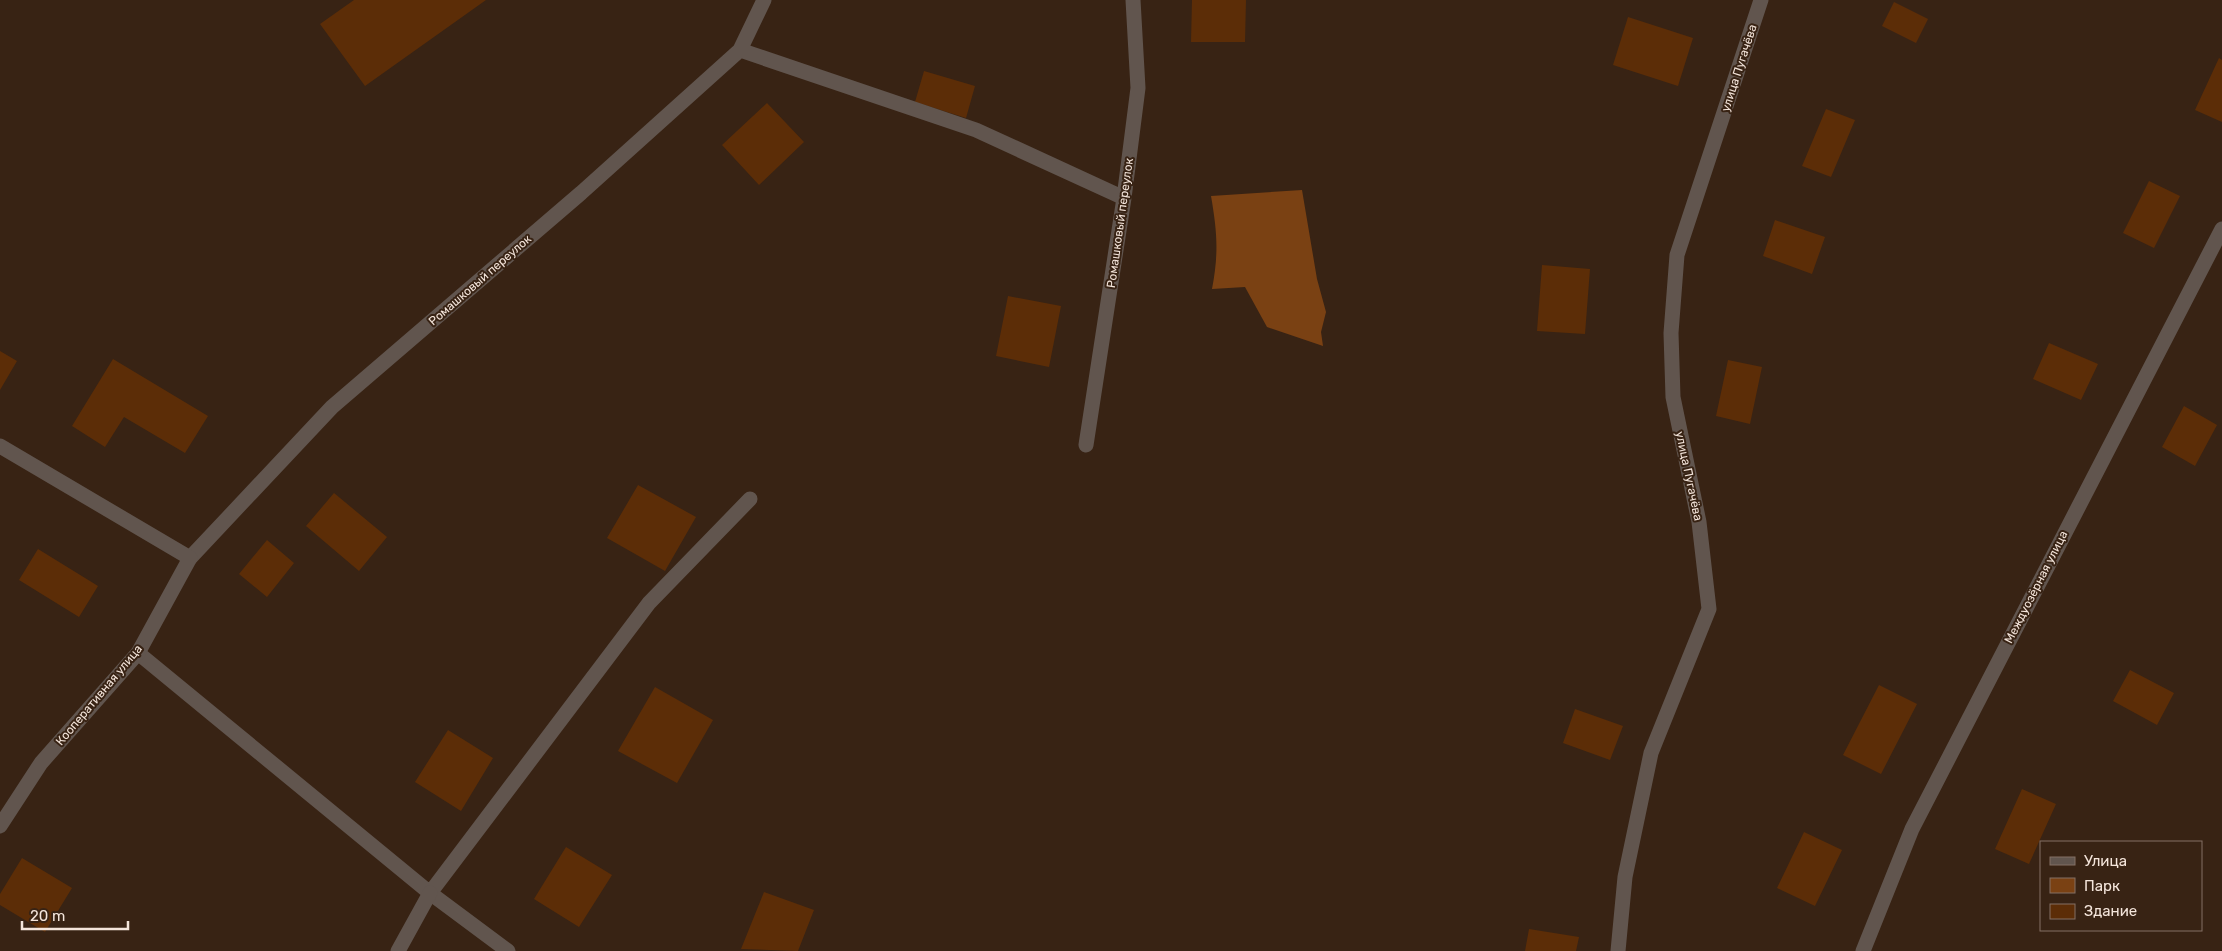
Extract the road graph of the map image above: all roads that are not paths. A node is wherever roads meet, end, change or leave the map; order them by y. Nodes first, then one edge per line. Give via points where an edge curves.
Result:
1 (763, 0) edge
2 (1133, 0) edge
3 (1760, 0) edge
4 (740, 50) junction
5 (1124, 198) junction
6 (2222, 229) edge
7 (1086, 445) dead end
8 (0, 446) edge
9 (750, 500) dead end
10 (190, 558) junction
11 (138, 653) junction
12 (0, 826) edge
13 (430, 893) junction
14 (398, 951) edge
15 (508, 951) edge
16 (1618, 951) edge
17 (1863, 951) edge

1 - 4 street, Ромашковый переулок
2 - 5 street, Ромашковый переулок via 1138,88
3 - 16 street, улица Пугачёва via 1677,255 1671,333 1673,397 1699,522 1709,609 1651,753 1624,877
4 - 5 street via 976,130
4 - 10 street, Ромашковый переулок via 332,407
5 - 7 street, Ромашковый переулок
6 - 17 street, Междуозёрная улица via 1912,829
8 - 10 street
9 - 13 street via 649,603
10 - 11 street, Кооперативная улица
11 - 12 street, Кооперативная улица via 41,763
11 - 13 street
13 - 14 street
13 - 15 street

